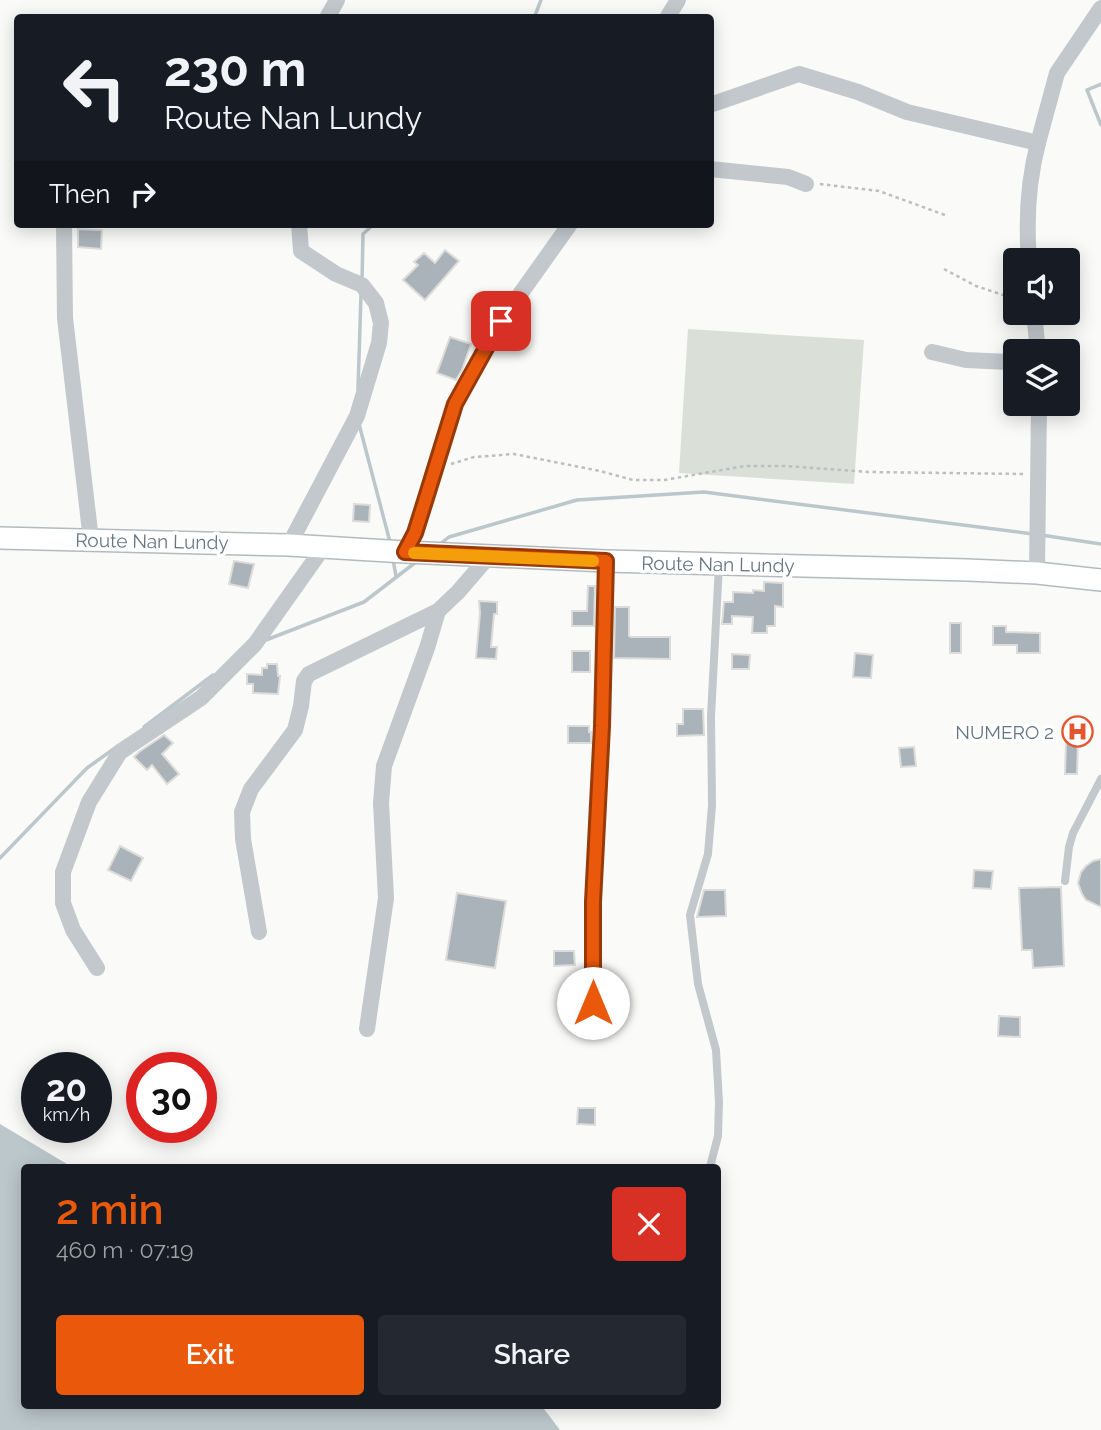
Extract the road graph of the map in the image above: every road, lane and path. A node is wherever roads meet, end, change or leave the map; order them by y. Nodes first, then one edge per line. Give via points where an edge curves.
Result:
1 (1101, 8) edge
2 (714, 104) edge
3 (1038, 144) junction
4 (714, 169) edge
5 (806, 184) joint
6 (945, 215) dead end
7 (64, 228) edge
8 (299, 228) edge
9 (567, 228) edge
10 (1029, 248) edge
11 (944, 269) dead end
12 (1003, 295) edge
13 (932, 352) dead end
14 (1003, 362) edge
15 (1039, 416) edge
16 (435, 470) junction
17 (1037, 474) junction
18 (0, 538) edge
19 (90, 540) junction
20 (289, 545) junction
21 (323, 548) junction
22 (405, 552) junction
23 (489, 556) junction
24 (606, 561) junction
25 (719, 565) junction
26 (1037, 573) junction
27 (1101, 580) edge
28 (438, 611) junction
29 (1101, 779) edge
30 (1065, 881) dead end
31 (259, 932) dead end
32 (97, 968) dead end
33 (593, 1003) dead end
34 (367, 1028) dead end
35 (711, 1164) edge

1 - 3 street via 1057,73
2 - 3 street via 799,75 907,112
3 - 10 street via 1032,167
4 - 5 street via 788,177
5 - 6 path via 879,191
7 - 19 street via 65,318
8 - 20 street via 300,251 362,285 376,303 381,323 357,416
9 - 16 street via 501,321 455,404
11 - 12 path
13 - 14 street
15 - 17 street
16 - 17 path via 474,457 514,454 633,480 664,480 746,466
16 - 22 street
17 - 26 street
18 - 19 main road, Route Nan Lundy
19 - 20 main road, Route Nan Lundy
20 - 21 main road, Route Nan Lundy
21 - 22 main road, Route Nan Lundy
21 - 32 street via 255,644 201,698 120,752 89,802 63,872 63,903 73,930
22 - 23 main road, Route Nan Lundy
23 - 24 main road, Route Nan Lundy
23 - 28 street
24 - 25 main road, Route Nan Lundy
24 - 33 street
25 - 26 main road, Route Nan Lundy
25 - 35 lane via 708,854 690,915 698,984 716,1050 718,1136
26 - 27 main road, Route Nan Lundy
28 - 31 street via 309,674 304,681 295,730 251,789 242,812
28 - 34 street via 384,766 381,803 386,898
29 - 30 lane via 1073,833

